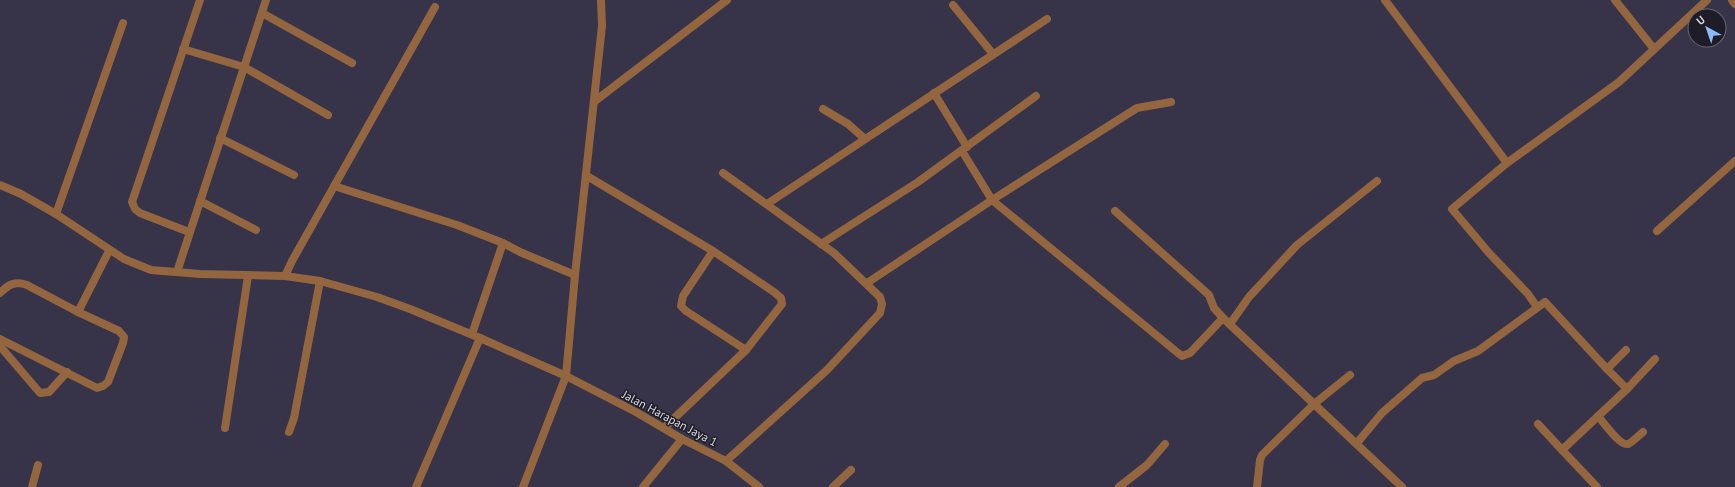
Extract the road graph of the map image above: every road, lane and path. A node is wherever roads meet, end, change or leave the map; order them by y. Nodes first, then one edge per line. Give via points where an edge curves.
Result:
1 (200, 0) edge
2 (266, 0) edge
3 (601, 0) edge
4 (727, 0) edge
5 (1385, 0) edge
6 (1615, 0) edge
7 (1707, 0) edge
8 (1732, 0) edge
9 (1735, 4) edge
10 (953, 5) dead end
11 (435, 7) dead end
12 (262, 13) junction
13 (1047, 19) dead end
14 (123, 23) dead end
15 (1654, 48) junction
16 (183, 49) junction
17 (993, 54) junction
18 (352, 62) dead end
19 (244, 67) junction
20 (934, 93) junction
21 (1036, 96) dead end
22 (595, 102) junction
23 (1171, 102) dead end
24 (823, 109) dead end
25 (328, 115) dead end
26 (220, 138) junction
27 (865, 139) junction
28 (965, 149) junction
29 (1735, 161) edge
30 (1507, 163) junction
31 (724, 173) dead end
32 (294, 175) dead end
33 (587, 176) junction
34 (1377, 181) dead end
35 (0, 185) edge
36 (334, 186) junction
37 (992, 200) junction
38 (200, 201) junction
39 (767, 204) junction
40 (1115, 211) dead end
41 (56, 214) junction
42 (256, 230) dead end
43 (1657, 231) dead end
44 (189, 232) junction
45 (504, 243) junction
46 (821, 244) junction
47 (110, 250) junction
48 (713, 251) junction
49 (177, 272) junction
50 (575, 275) junction
51 (248, 276) junction
52 (286, 276) junction
53 (320, 281) junction
54 (867, 283) junction
55 (0, 293) edge
56 (1537, 307) junction
57 (78, 312) junction
58 (1223, 318) junction
59 (1230, 324) junction
60 (472, 334) junction
61 (480, 338) junction
62 (0, 339) edge
63 (0, 346) edge
64 (746, 350) junction
65 (1626, 350) dead end
66 (1655, 359) dead end
67 (1607, 369) junction
68 (67, 372) junction
69 (1350, 375) dead end
70 (566, 376) junction
71 (1628, 389) junction
72 (1314, 404) junction
73 (1598, 416) junction
74 (1538, 424) dead end
75 (225, 428) dead end
76 (664, 428) junction
77 (289, 432) dead end
78 (1643, 432) dead end
79 (682, 439) junction
80 (1165, 444) dead end
81 (1357, 444) junction
82 (1562, 450) junction
83 (726, 461) junction
84 (38, 465) dead end
85 (851, 470) dead end
86 (32, 487) edge
87 (416, 487) edge
88 (523, 487) edge
89 (643, 487) edge
90 (759, 487) edge
91 (833, 487) edge
92 (1119, 487) edge
93 (1257, 487) edge
94 (1402, 487) edge
95 (1597, 487) edge

1 - 16 street
2 - 12 street
3 - 22 street via 602,26
4 - 22 street
5 - 30 street
6 - 15 street
7 - 15 street
8 - 9 street
10 - 17 street
11 - 36 street
12 - 18 street
12 - 19 street
13 - 17 street
14 - 41 street
15 - 30 street via 1619,82
16 - 19 street
16 - 44 street via 132,202 140,213
17 - 20 street
19 - 25 street
19 - 26 street
20 - 27 street
20 - 28 street
21 - 28 street
22 - 33 street
23 - 37 street via 1137,108
24 - 27 street via 848,124
26 - 32 street
26 - 38 street
27 - 39 street
28 - 37 street
28 - 46 street
29 - 43 street
30 - 56 street via 1452,209
31 - 39 street
33 - 48 street
33 - 50 street
34 - 59 street via 1297,245 1249,297
35 - 41 street, Jalan Harapan Jaya 1
36 - 45 street via 458,225
36 - 52 street
37 - 54 street
37 - 58 street via 1182,356 1190,353
38 - 42 street
38 - 44 street
39 - 46 street
40 - 58 street via 1209,295 1214,308
41 - 47 street, Jalan Harapan Jaya 1
44 - 49 street
45 - 50 street
45 - 60 street
46 - 54 street
47 - 49 street, Jalan Harapan Jaya 1 via 151,270
47 - 57 street
48 - 64 street via 683,296 681,306
48 - 64 street via 781,298 782,304
49 - 51 street, Jalan Harapan Jaya 1
50 - 70 street
51 - 52 street, Jalan Harapan Jaya 1
51 - 75 street
52 - 53 street, Jalan Harapan Jaya 1
53 - 60 street, Jalan Harapan Jaya 1 via 377,297
53 - 77 street via 294,418
54 - 83 street via 880,297 880,313 827,370
55 - 57 street via 9,284 19,282
56 - 67 street via 1545,302
56 - 81 street via 1478,351 1454,361 1434,375 1422,378 1382,413
57 - 68 street via 119,331 124,337 123,343 108,382 103,386 97,388
58 - 59 street
59 - 72 street
60 - 61 street, Jalan Harapan Jaya 1
61 - 70 street, Jalan Harapan Jaya 1
61 - 87 street
62 - 68 street
63 - 68 street via 40,393 48,392
64 - 76 street
65 - 67 street
66 - 71 street
67 - 71 street
69 - 72 street
70 - 76 street, Jalan Harapan Jaya 1
70 - 88 street
71 - 73 street
72 - 81 street
72 - 93 street via 1262,455
73 - 78 street via 1625,444 1629,444
73 - 82 street
74 - 82 street
76 - 79 street, Jalan Harapan Jaya 1
79 - 83 street, Jalan Harapan Jaya 1
79 - 89 street
80 - 92 street via 1147,465
81 - 94 street
82 - 95 street
83 - 90 street, Jalan Harapan Jaya 1
84 - 86 street
85 - 91 street

